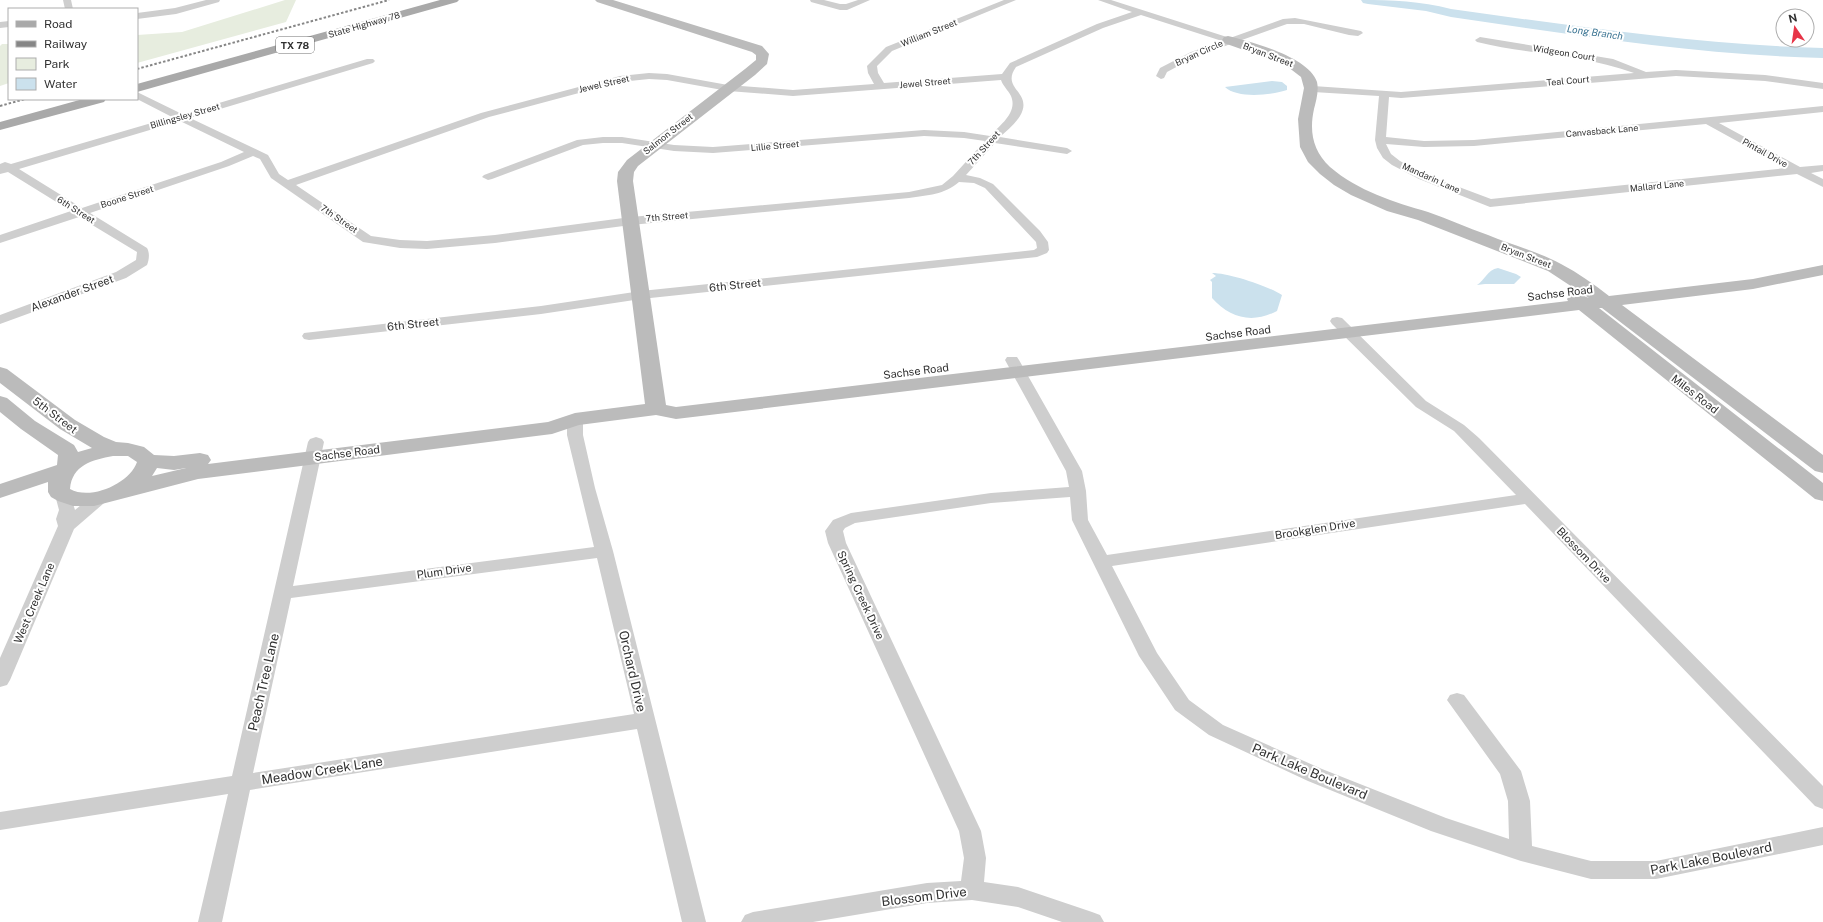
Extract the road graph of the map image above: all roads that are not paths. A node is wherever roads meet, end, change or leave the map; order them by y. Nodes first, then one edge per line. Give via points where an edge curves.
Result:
1 (216, 0) edge
2 (426, 0) edge
3 (453, 0) edge
4 (601, 0) edge
5 (814, 0) edge
6 (866, 0) edge
7 (1012, 0) edge
8 (1102, 0) edge
9 (1141, 12) junction
10 (138, 16) edge
11 (1358, 33) dead end
12 (1228, 40) junction
13 (1480, 40) dead end
14 (235, 52) junction
15 (248, 58) junction
16 (370, 61) dead end
17 (1646, 74) junction
18 (1161, 76) dead end
19 (1005, 77) junction
20 (138, 79) edge
21 (1823, 86) edge
22 (881, 87) junction
23 (138, 88) edge
24 (728, 88) junction
25 (1312, 89) junction
26 (1384, 95) junction
27 (138, 96) edge
28 (60, 100) edge
29 (95, 100) edge
30 (1823, 109) edge
31 (0, 117) edge
32 (182, 118) junction
33 (1708, 122) junction
34 (0, 126) edge
35 (992, 139) junction
36 (1380, 140) junction
37 (654, 145) junction
38 (1067, 151) dead end
39 (253, 152) junction
40 (3, 167) edge
41 (1823, 168) edge
42 (1798, 170) junction
43 (488, 177) dead end
44 (957, 178) junction
45 (288, 184) junction
46 (1823, 184) edge
47 (1490, 203) joint
48 (80, 212) junction
49 (1412, 214) junction
50 (631, 221) junction
51 (0, 239) edge
52 (142, 262) joint
53 (1823, 269) edge
54 (641, 295) junction
55 (1587, 297) junction
56 (0, 320) edge
57 (1342, 326) junction
58 (309, 336) dead end
59 (1015, 366) junction
60 (0, 373) edge
61 (0, 402) edge
62 (656, 409) junction
63 (575, 419) junction
64 (114, 449) junction
65 (315, 450) junction
66 (148, 461) junction
67 (1823, 466) edge
68 (66, 468) junction
69 (0, 491) edge
70 (1078, 491) junction
71 (61, 494) junction
72 (112, 494) junction
73 (1823, 494) edge
74 (1529, 498) junction
75 (67, 526) junction
76 (604, 551) junction
77 (1101, 562) junction
78 (283, 593) junction
79 (0, 680) edge
80 (1457, 700) dead end
81 (645, 720) junction
82 (241, 782) junction
83 (1823, 800) edge
84 (0, 821) edge
85 (1823, 836) edge
86 (1521, 852) junction
87 (972, 890) junction
88 (210, 922) edge
89 (694, 922) edge
90 (754, 922) edge
91 (1090, 922) edge

1 - 10 street via 176,11
2 - 14 main road, State Highway 78 / TX 78
3 - 15 main road, State Highway 78 / TX 78
4 - 24 main road, Salmon Street via 758,49 763,54 762,61
5 - 6 street via 840,7
7 - 22 street, William Street via 889,49 872,66
8 - 9 street, Bryan Street
9 - 12 street, Bryan Street
9 - 19 street via 1113,20 1013,65
11 - 12 street, Bryan Circle via 1293,20
12 - 18 street, Bryan Circle via 1163,70
12 - 25 main road, Bryan Street via 1294,65 1307,75
13 - 17 street, Widgeon Court via 1601,59
14 - 15 main road
14 - 20 main road, State Highway 78 / TX 78
15 - 23 main road, State Highway 78 / TX 78
16 - 32 street, Billingsley Street
17 - 21 street, Teal Court via 1712,74
17 - 26 street, Teal Court via 1431,94
19 - 22 street, Jewel Street
19 - 35 street, 7th Street via 1006,83 1017,98 1018,105 1015,114
22 - 24 street, Jewel Street via 793,93
24 - 37 main road, Salmon Street
24 - 45 street, Jewel Street via 667,77 620,79 485,115
25 - 26 street, Teal Court
25 - 49 main road, Bryan Street via 1304,123 1307,147 1315,160 1325,172 1343,184 1369,198
26 - 36 street
27 - 32 street, 7th Street
28 - 31 main road
29 - 34 main road
30 - 33 street, Canvasback Lane
32 - 39 street, 7th Street
32 - 40 street, Billingsley Street
33 - 36 street, Canvasback Lane via 1474,143 1424,144
33 - 42 street, Pintail Drive
35 - 37 street, Lillie Street via 924,133 736,149 674,148
35 - 38 street, Lillie Street
35 - 44 street, 7th Street
36 - 47 street, Mandarin Lane via 1387,156 1408,170
37 - 43 street, Lillie Street via 603,140 581,142
37 - 50 main road, Salmon Street via 632,163 626,172
39 - 45 street, 7th Street via 264,157 275,176
39 - 48 street, Boone Street via 225,164
40 - 48 street, 6th Street
41 - 42 street, Mallard Lane
42 - 46 street, Pintail Drive
42 - 47 street, Mallard Lane
44 - 50 street, 7th Street via 938,190 909,195
44 - 54 street, 6th Street via 976,180 989,186 1036,234 1042,242 1043,250 1037,253
45 - 50 street, 7th Street via 368,239 400,244 427,245 495,239
48 - 51 street, Boone Street
48 - 52 street, 6th Street via 143,251
49 - 55 main road, Bryan Street via 1415,220 1535,268
49 - 55 main road, Bryan Street via 1554,267
50 - 54 main road, Salmon Street
52 - 56 street, Alexander Street via 121,275
53 - 55 main road, Sachse Road via 1709,274
54 - 58 street, 6th Street via 541,310
54 - 62 main road, Salmon Street
55 - 57 main road, Sachse Road via 1406,326
55 - 67 main road, Miles Road
55 - 73 main road, Miles Road
57 - 59 main road, Sachse Road
57 - 74 street, Blossom Drive via 1421,404 1459,428
59 - 62 main road, Sachse Road via 676,413
59 - 70 street, Park Lake Boulevard via 1074,471
60 - 64 main road, 5th Street via 68,427 92,441
61 - 68 main road, 5th Street via 28,425 66,450 69,456
62 - 63 main road, Sachse Road
63 - 65 main road, Sachse Road via 552,428
63 - 76 street, Orchard Drive via 575,435
64 - 66 main road via 135,451
64 - 68 main road via 81,459
65 - 66 main road, Sachse Road via 174,463
65 - 72 main road, Sachse Road via 198,472
65 - 78 street, Peach Tree Lane
66 - 72 main road via 142,476
68 - 69 main road
68 - 71 main road via 58,483
69 - 71 main road
70 - 77 street, Park Lake Boulevard via 1080,520
70 - 87 street, Spring Creek Drive via 991,498 851,518 839,524 834,531 837,543 970,831 974,858
71 - 72 main road, Sachse Road via 72,499 87,500
71 - 75 street, West Creek Lane
72 - 75 street, West Creek Lane via 84,510
74 - 77 street, Brookglen Drive
74 - 83 street, Blossom Drive
75 - 79 street, West Creek Lane
76 - 78 street, Plum Drive
76 - 81 street, Orchard Drive
77 - 86 street, Park Lake Boulevard via 1149,656 1182,705 1216,730 1337,784 1439,825
78 - 82 street, Peach Tree Lane
80 - 86 street via 1510,771 1519,801
81 - 82 street, Meadow Creek Lane
81 - 89 street, Orchard Drive
82 - 84 street, Meadow Creek Lane
82 - 88 street, Peach Tree Lane
85 - 86 street, Park Lake Boulevard via 1656,870 1591,870
87 - 90 street, Blossom Drive via 927,893
87 - 91 street, Blossom Drive via 1018,897

